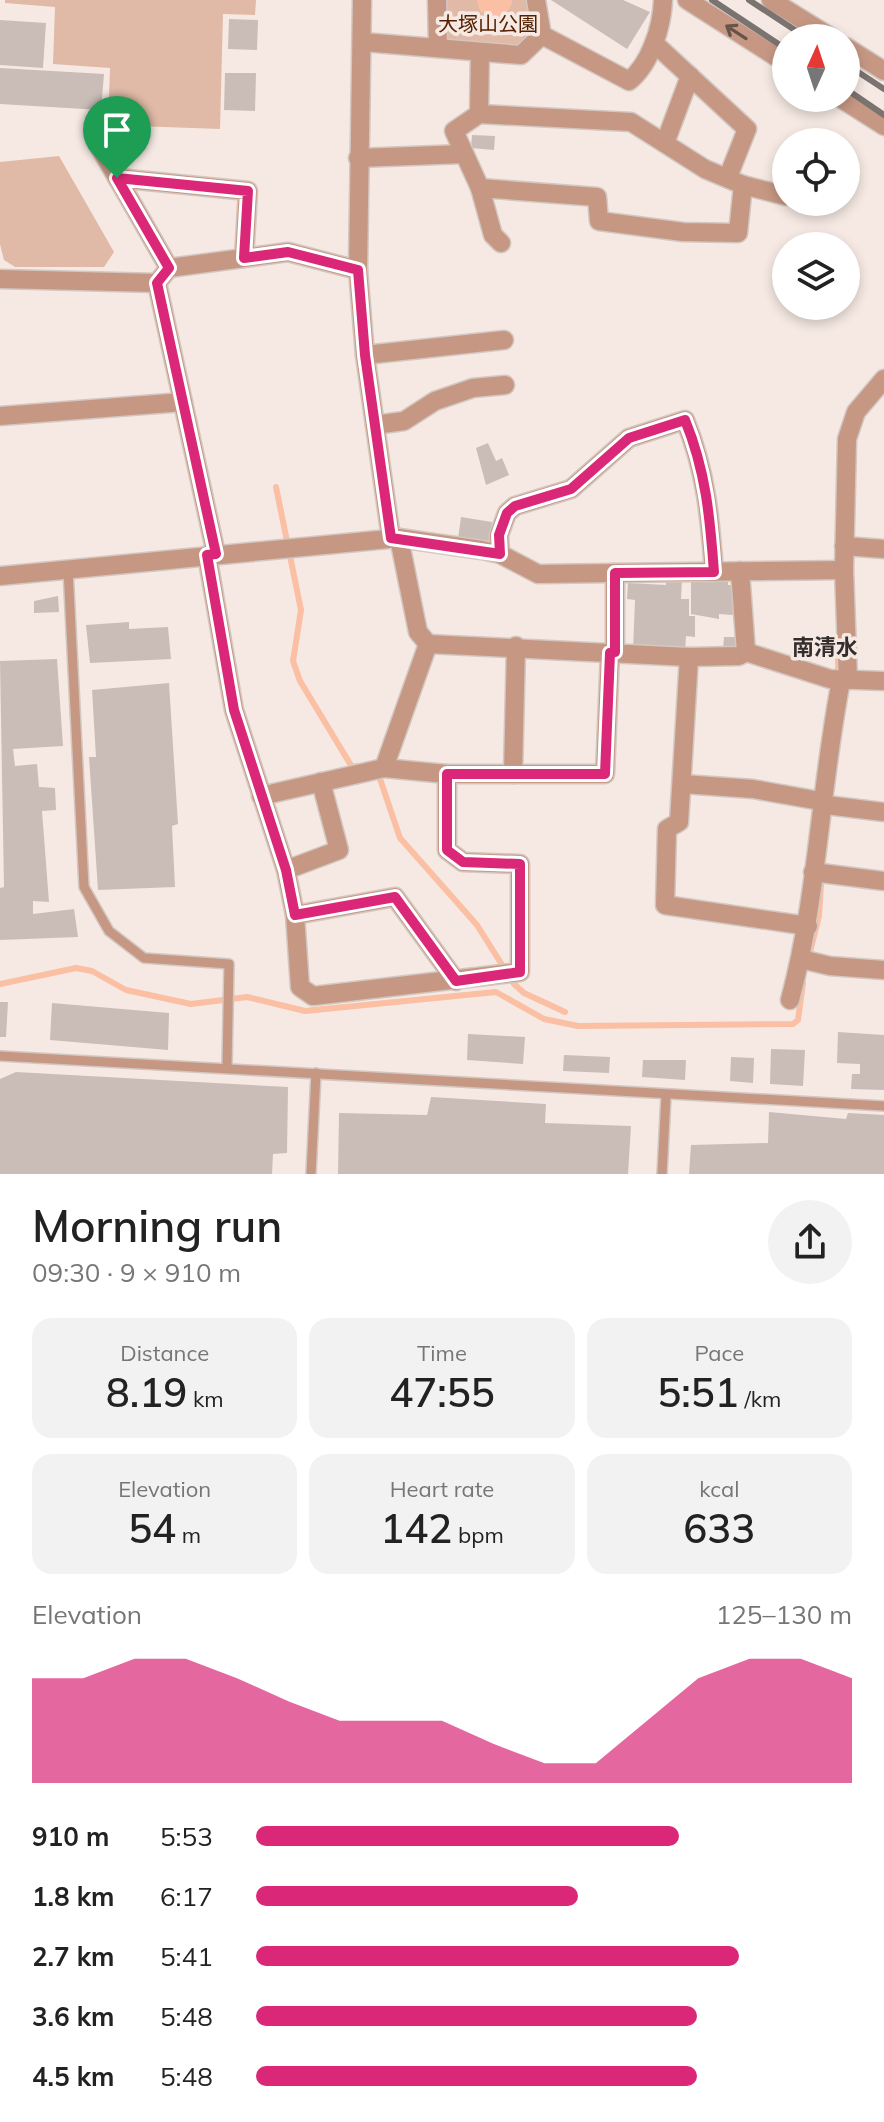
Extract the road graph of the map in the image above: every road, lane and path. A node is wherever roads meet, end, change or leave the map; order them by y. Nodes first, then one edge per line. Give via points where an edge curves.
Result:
1 (362, 0) edge
2 (437, 0) edge
3 (536, 0) edge
4 (663, 0) edge
5 (687, 0) edge
6 (771, 0) edge
7 (810, 24) edge
8 (542, 35) junction
9 (363, 42) junction
10 (654, 43) junction
11 (438, 47) junction
12 (480, 53) junction
13 (772, 54) edge
14 (860, 56) edge
15 (884, 71) edge
16 (690, 76) junction
17 (860, 111) edge
18 (479, 114) junction
19 (884, 126) edge
20 (665, 143) junction
21 (99, 146) dead end
22 (464, 154) junction
23 (358, 158) junction
24 (117, 178) junction
25 (736, 181) junction
26 (480, 188) junction
27 (772, 192) edge
28 (501, 243) dead end
29 (244, 258) junction
30 (169, 268) junction
31 (358, 270) junction
32 (0, 279) edge
33 (157, 283) junction
34 (504, 340) dead end
35 (365, 355) junction
36 (884, 379) edge
37 (505, 385) dead end
38 (183, 402) junction
39 (0, 416) edge
40 (375, 425) junction
41 (395, 538) junction
42 (844, 546) junction
43 (884, 549) edge
44 (212, 554) junction
45 (500, 554) junction
46 (68, 569) junction
47 (840, 570) junction
48 (740, 571) junction
49 (714, 572) junction
50 (615, 573) junction
51 (0, 576) edge
52 (428, 644) junction
53 (516, 646) junction
54 (746, 652) junction
55 (612, 653) junction
56 (689, 657) junction
57 (884, 681) edge
58 (840, 686) junction
59 (384, 768) junction
60 (447, 774) junction
61 (513, 774) junction
62 (321, 782) junction
63 (683, 784) junction
64 (261, 796) junction
65 (826, 804) junction
66 (884, 812) edge
67 (286, 870) junction
68 (819, 873) junction
69 (884, 881) edge
70 (295, 915) junction
71 (808, 926) junction
72 (807, 960) junction
73 (884, 970) edge
74 (456, 981) junction
75 (790, 1000) dead end
76 (0, 1056) edge
77 (227, 1066) junction
78 (316, 1073) junction
79 (666, 1096) junction
80 (884, 1106) edge
81 (311, 1174) edge
82 (662, 1174) edge

1 - 9 street
2 - 11 street
3 - 8 street
4 - 10 street
13 -> 5 street
6 - 7 street
8 - 10 street via 629,81 642,70
8 - 12 street via 521,55
9 - 11 street
9 - 23 street
10 - 16 street
11 - 12 street
12 - 18 street
14 - 15 street
16 - 20 street
16 - 25 street via 747,129
17 - 19 street
18 - 20 street via 631,122
18 - 22 street via 454,131
20 - 25 street via 705,169
21 - 24 street
22 - 23 street
22 - 26 street
23 - 31 street
24 - 29 street via 248,191
24 - 30 street
25 - 26 street via 738,233 599,221 597,197
25 - 27 street
26 - 28 street via 493,235
29 - 30 street
29 - 31 street via 288,252
30 - 33 street
31 - 35 street
32 - 33 street
33 - 38 street
34 - 35 street
35 - 40 street
36 - 42 street via 850,424
37 - 40 street via 473,388 435,401 404,421
38 - 39 street
38 - 44 street
40 - 41 street
41 - 44 street
41 - 45 street
41 - 52 street via 418,632
42 - 43 street
42 - 47 street
44 - 46 street
44 - 64 street via 234,710
45 - 49 street via 499,535 515,506 571,489 629,438 685,420 708,492
45 - 50 street via 538,574
46 - 51 street
46 - 77 lane via 84,887 109,931 144,958 229,964
47 - 48 street
47 - 58 street
48 - 49 street
48 - 54 street
49 - 50 street
50 - 55 street
52 - 53 street
52 - 59 street
53 - 55 street
53 - 61 street
54 - 56 street
54 - 58 street
55 - 56 street
55 - 61 street via 605,774
56 - 63 street
57 - 58 street
58 - 65 street
59 - 60 street
59 - 62 street
60 - 61 street
60 - 74 street via 447,850 463,862 520,864 520,972
62 - 64 street
62 - 67 street via 339,850
63 - 65 street via 753,789
63 - 71 street via 679,822 667,829 665,905
64 - 67 street
65 - 66 street
65 - 68 street
67 - 70 street
68 - 69 street
68 - 71 street
70 - 74 street via 395,897
70 - 74 street via 300,987 313,996
71 - 72 street
72 - 73 street
72 - 75 street
76 - 77 lane
77 - 78 lane
78 - 79 lane
78 - 81 lane
79 - 80 lane
79 - 82 lane

